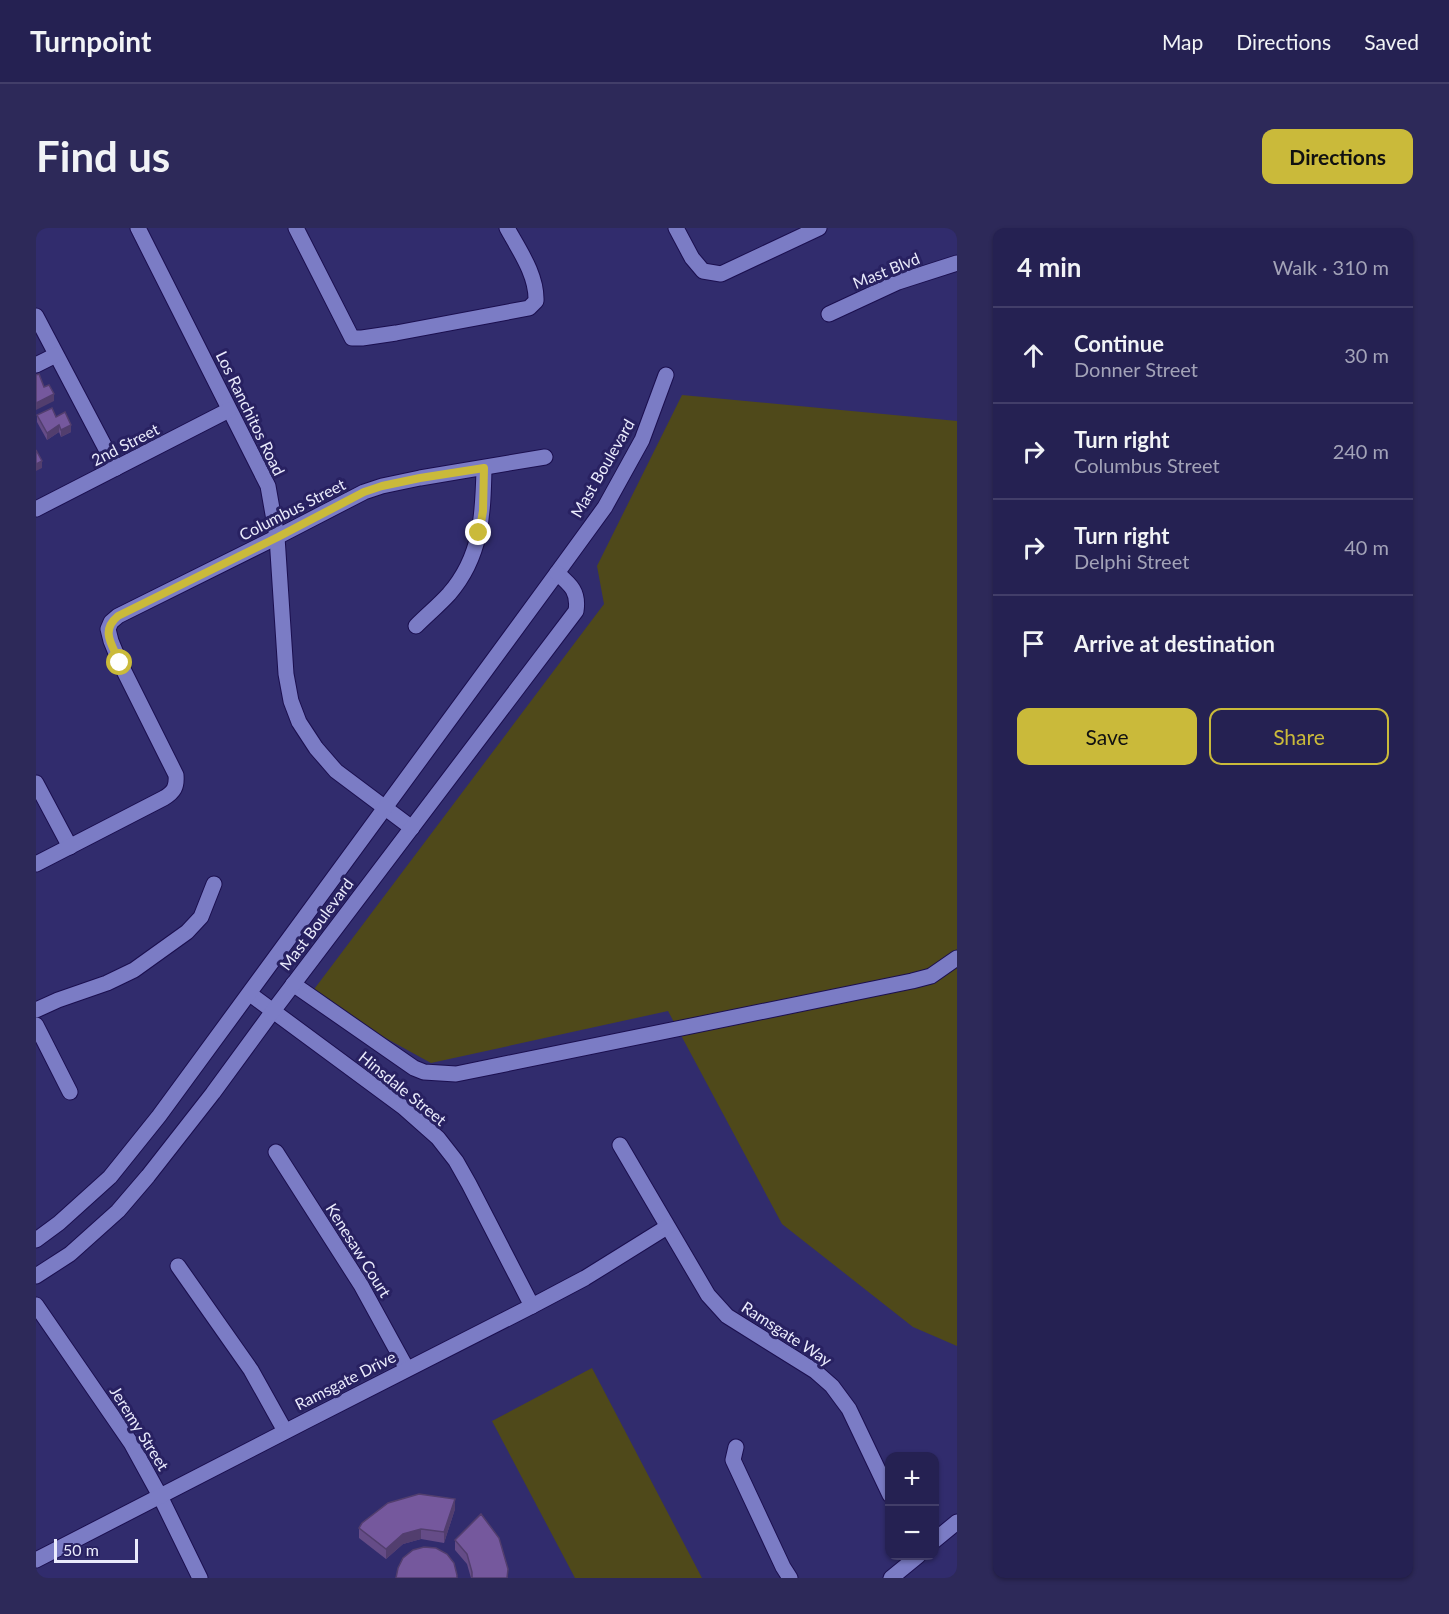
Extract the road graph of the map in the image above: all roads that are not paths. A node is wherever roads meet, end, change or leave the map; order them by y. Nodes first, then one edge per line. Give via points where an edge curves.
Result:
1 (507, 228) edge
2 (676, 228) edge
3 (819, 228) edge
4 (142, 229) edge
5 (303, 230) edge
6 (957, 263) edge
7 (829, 314) dead end
8 (36, 316) edge
9 (56, 355) junction
10 (36, 365) edge
11 (666, 375) dead end
12 (229, 410) junction
13 (545, 457) dead end
14 (116, 468) junction
15 (484, 468) junction
16 (36, 509) edge
17 (278, 537) junction
18 (557, 573) junction
19 (416, 626) dead end
20 (36, 783) edge
21 (385, 808) junction
22 (412, 828) junction
23 (70, 847) junction
24 (36, 864) edge
25 (214, 884) dead end
26 (957, 958) edge
27 (293, 984) junction
28 (250, 994) junction
29 (36, 1010) edge
30 (273, 1011) junction
31 (36, 1025) edge
32 (70, 1092) dead end
33 (620, 1145) dead end
34 (276, 1152) dead end
35 (667, 1227) junction
36 (36, 1240) edge
37 (178, 1266) dead end
38 (36, 1276) edge
39 (36, 1305) edge
40 (532, 1306) junction
41 (407, 1369) junction
42 (285, 1431) junction
43 (736, 1447) dead end
44 (885, 1485) edge
45 (160, 1496) junction
46 (957, 1522) edge
47 (939, 1537) edge
48 (36, 1560) edge
49 (913, 1560) edge
50 (200, 1578) edge
51 (790, 1578) edge
52 (891, 1578) edge

1 - 5 street via 532,277 536,301 529,308 362,338 352,338
2 - 3 street via 703,271 721,274
4 - 12 street, Los Ranchitos Road
6 - 7 street, Mast Blvd via 898,282
8 - 9 street
9 - 10 street
9 - 14 street
11 - 18 street, Mast Boulevard via 642,440 605,507
12 - 14 street, 2nd Street
12 - 17 street, Los Ranchitos Road via 268,486
13 - 15 street, Columbus Street
14 - 16 street, 2nd Street
15 - 17 street, Columbus Street via 364,492
15 - 19 street via 482,516 472,556 451,592
17 - 21 street, Los Ranchitos Road via 286,674 292,705 307,736 336,771
17 - 23 street, Columbus Street via 111,622 111,641 177,784 164,798
18 - 21 street, Mast Boulevard
18 - 22 street, Mast Boulevard via 570,584 578,599 576,611
20 - 23 street
21 - 22 street, Los Ranchitos Road
21 - 28 street, Mast Boulevard
22 - 27 street, Mast Boulevard
23 - 24 street
25 - 29 street via 201,917 187,932 134,970
26 - 27 street via 932,976 912,981 456,1074 414,1068
27 - 30 street, Mast Boulevard
28 - 30 street, Hinsdale Street
28 - 36 street, Mast Boulevard via 110,1177
30 - 38 street, Mast Boulevard via 118,1211 70,1254
30 - 40 street, Hinsdale Street via 403,1107 438,1138 469,1184
31 - 32 street
33 - 35 street, Ramsgate Way
34 - 41 street, Kenesaw Court via 362,1285
35 - 40 street, Ramsgate Drive
35 - 44 street, Ramsgate Way via 708,1295 727,1316 815,1371 832,1386 849,1409
37 - 42 street via 251,1370
39 - 45 street, Jeremy Street via 131,1443
40 - 41 street, Ramsgate Drive
41 - 42 street, Ramsgate Drive
42 - 45 street, Ramsgate Drive
43 - 51 street via 734,1460
45 - 48 street, Ramsgate Drive
45 - 50 street, Jeremy Street
46 - 47 street
49 - 52 street

